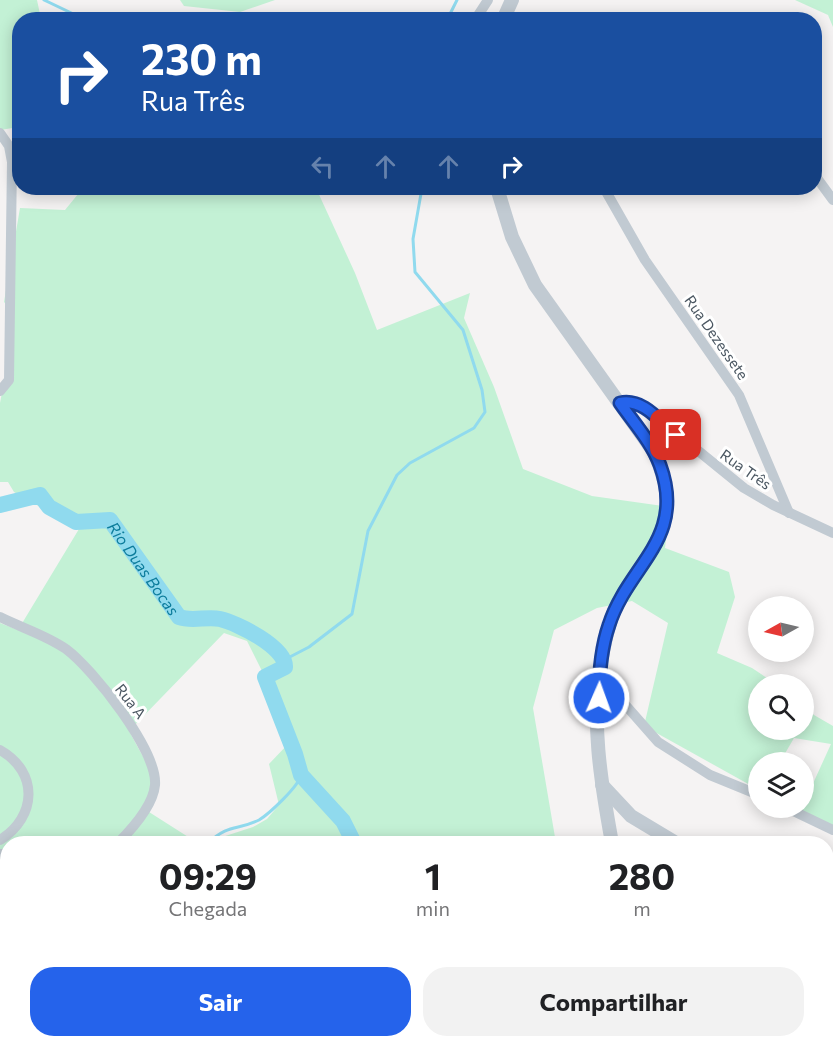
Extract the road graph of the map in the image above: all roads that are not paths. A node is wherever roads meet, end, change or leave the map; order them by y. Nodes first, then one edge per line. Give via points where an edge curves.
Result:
1 (0, 133) edge
2 (822, 185) edge
3 (499, 195) edge
4 (608, 195) edge
5 (833, 200) edge
6 (5, 217) edge
7 (5, 308) edge
8 (3, 389) edge
9 (620, 403) junction
10 (789, 513) junction
11 (833, 533) edge
12 (0, 617) edge
13 (599, 675) junction
14 (0, 750) edge
15 (602, 785) junction
16 (748, 791) edge
17 (808, 818) edge
18 (833, 830) edge
19 (6, 836) edge
20 (125, 836) edge
21 (611, 836) edge
22 (664, 836) edge

1 - 6 street via 9,146 12,162
2 - 5 street
3 - 9 street via 526,271
4 - 10 street, Rua Dezessete via 645,261 739,395
6 - 7 street
7 - 8 street via 9,380
9 - 10 street, Rua Três via 643,406 744,488
9 - 13 street via 660,465 666,510 659,540 616,607
10 - 11 street, Rua Três
12 - 20 street, Rua A via 43,635 76,658 141,740 152,762 155,788
13 - 15 street via 598,764
13 - 16 street via 658,742 710,775
14 - 19 street via 25,772 30,791 26,813
15 - 21 street
15 - 22 street via 631,816
17 - 18 street

